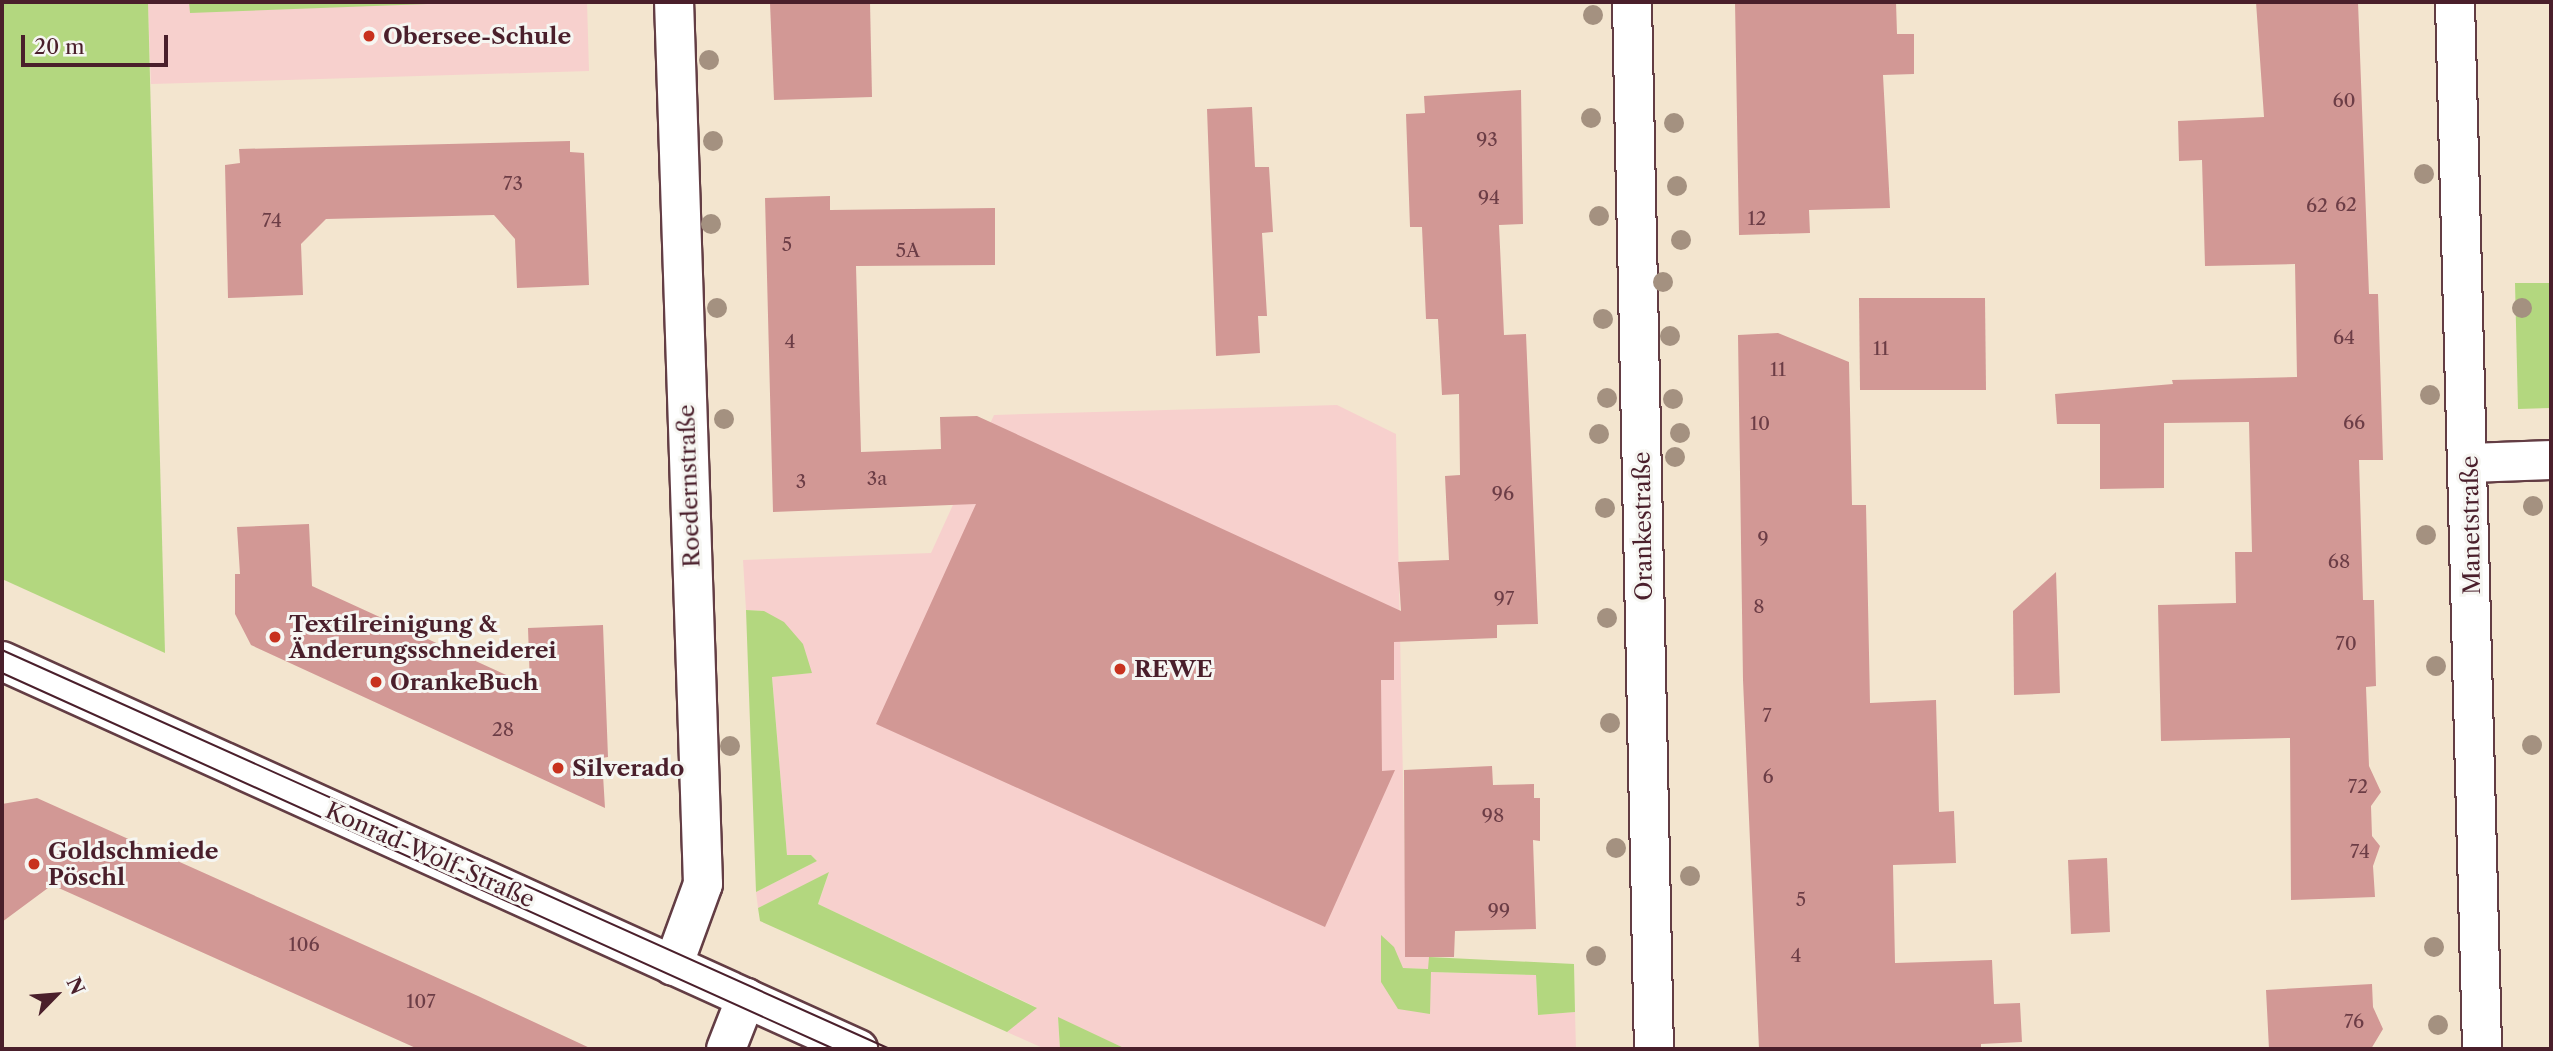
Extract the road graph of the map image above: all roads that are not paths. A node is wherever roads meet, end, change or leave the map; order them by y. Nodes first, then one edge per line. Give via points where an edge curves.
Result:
1 (674, 2) edge
2 (1632, 2) edge
3 (2455, 2) edge
4 (2551, 460) edge
5 (2469, 463) junction
6 (2, 661) edge
7 (673, 966) junction
8 (746, 998) junction
9 (726, 1049) edge
10 (858, 1049) edge
11 (1654, 1049) edge
12 (2482, 1049) edge

1 - 7 street, Roedernstraße via 703,884
2 - 11 street, Orankestraße
3 - 5 street, Manetstraße
4 - 5 street
5 - 12 street, Manetstraße
6 - 7 street, Konrad-Wolf-Straße
7 - 8 street, Konrad-Wolf-Straße
8 - 9 street
8 - 10 street, Konrad-Wolf-Straße

